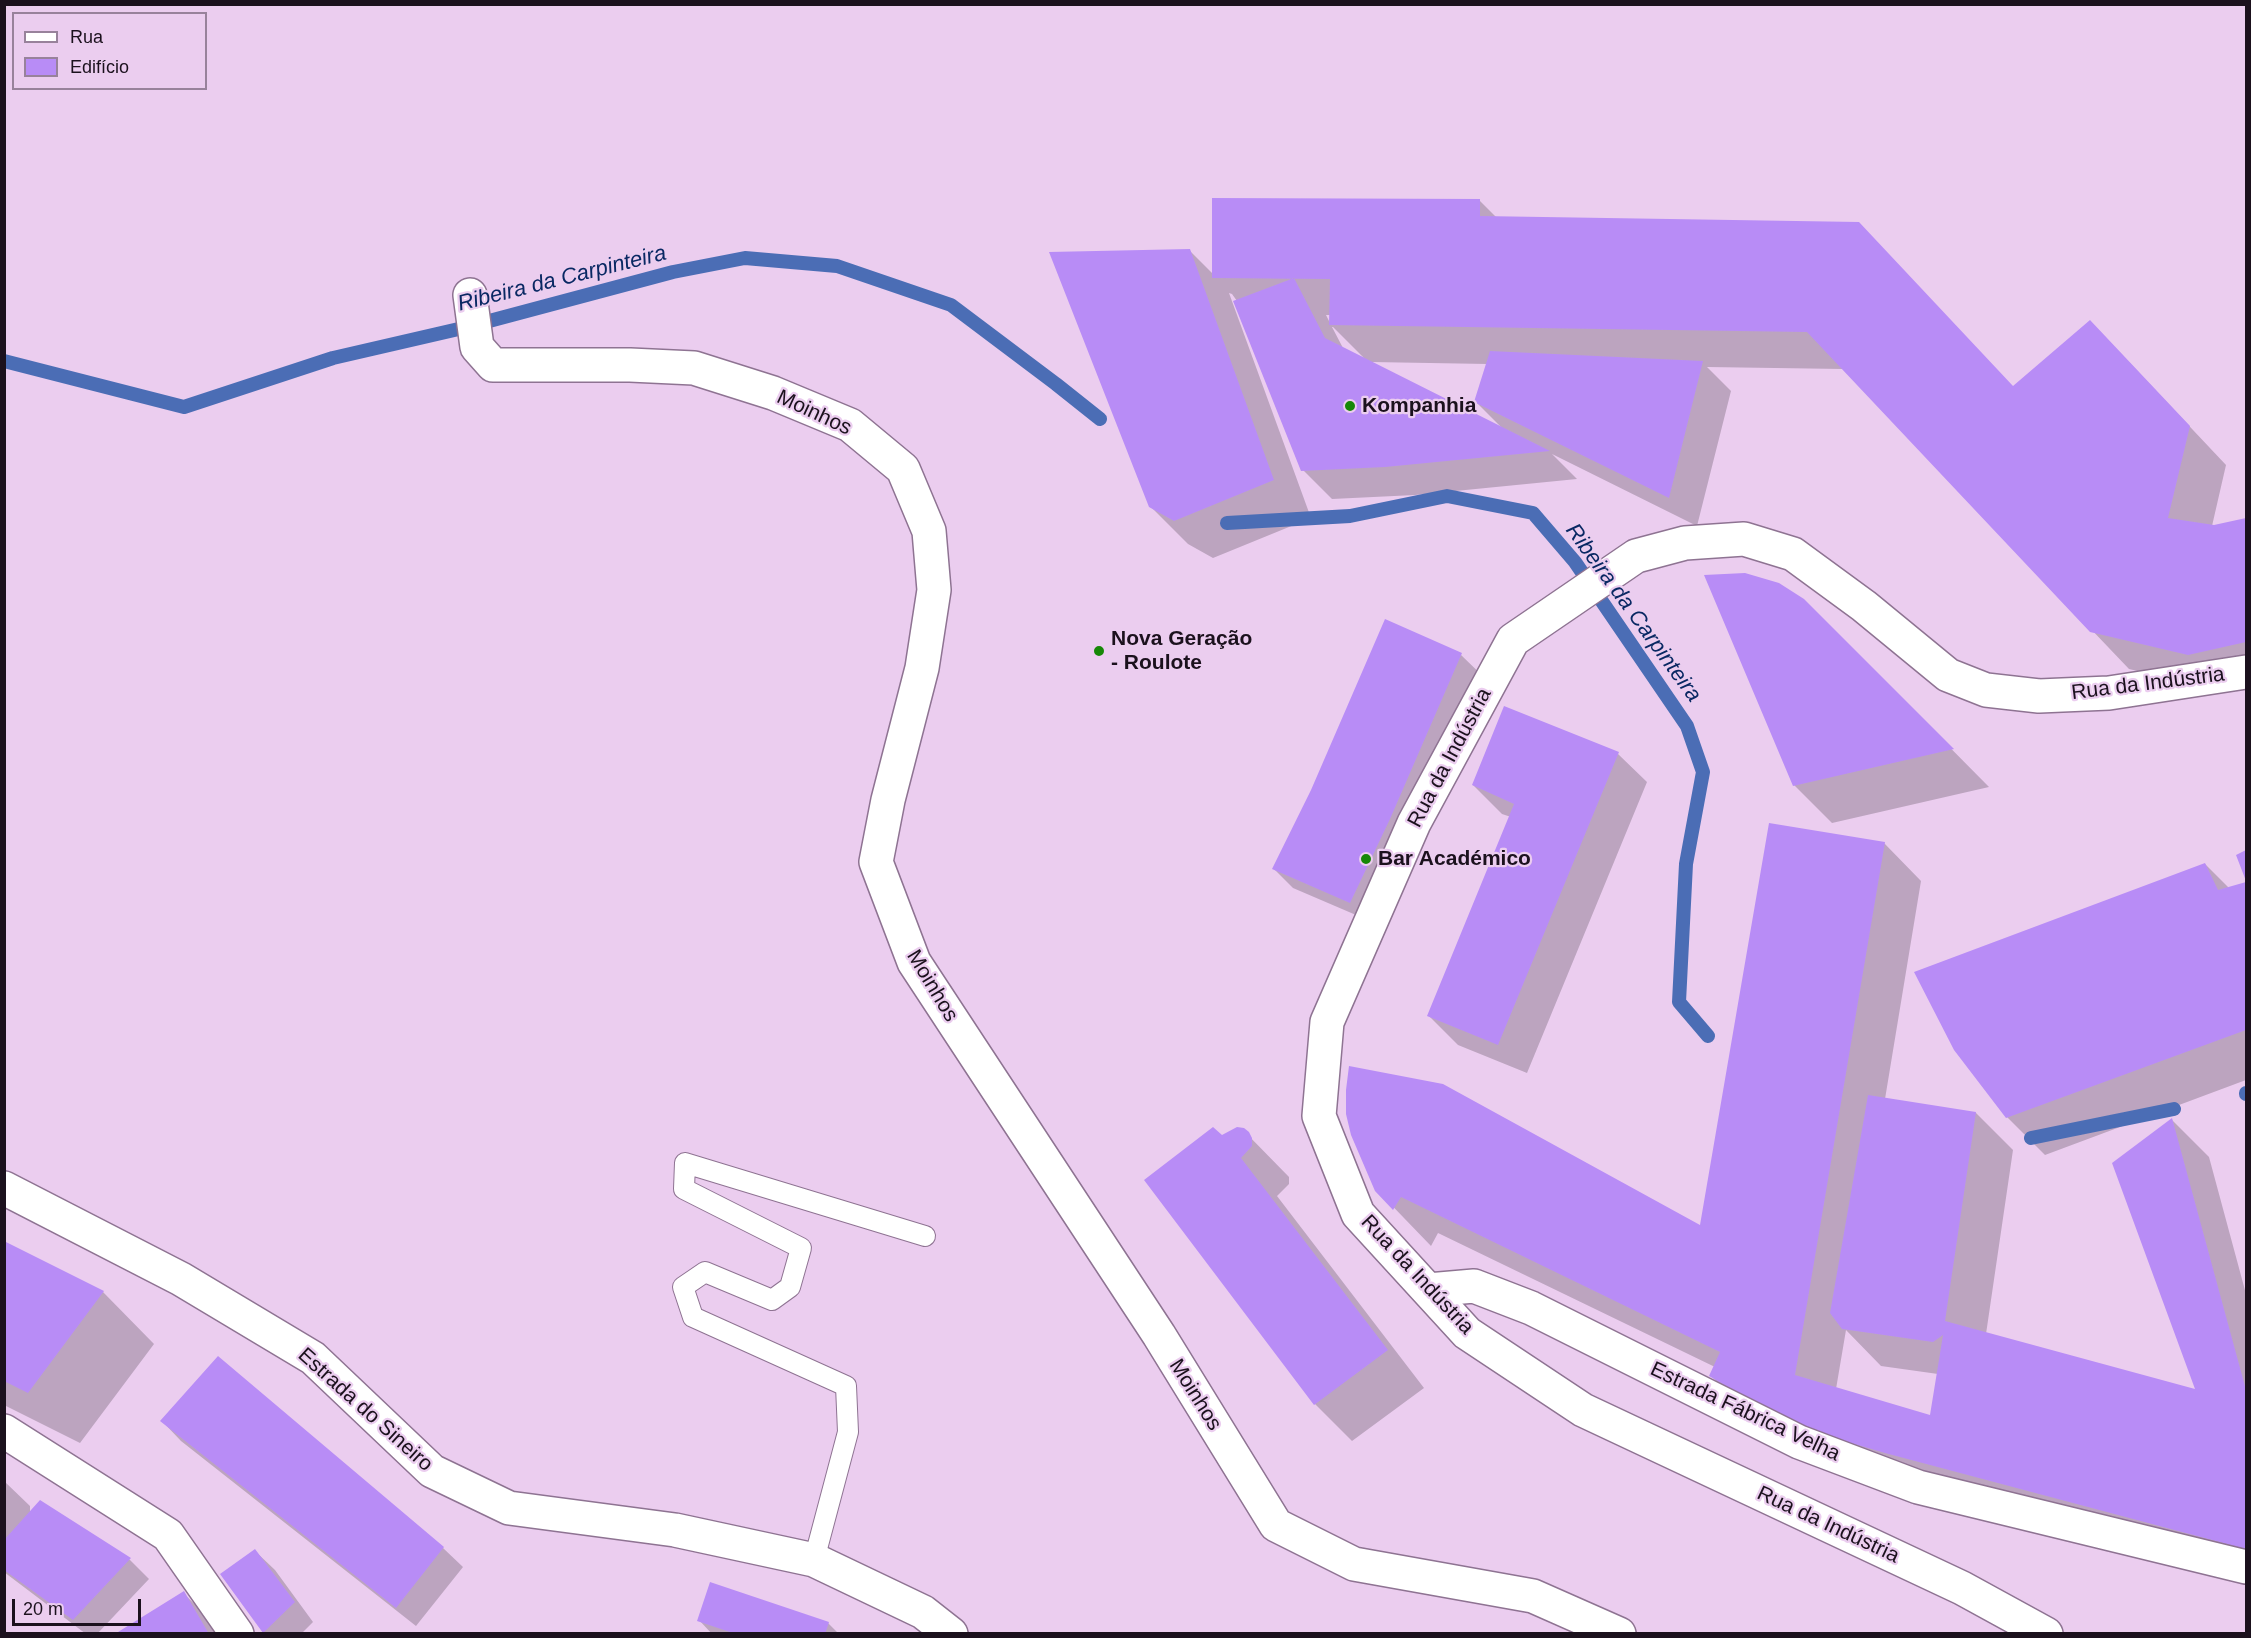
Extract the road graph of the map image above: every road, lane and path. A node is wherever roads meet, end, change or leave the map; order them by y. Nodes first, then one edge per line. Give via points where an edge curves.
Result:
1 (470, 295) dead end
2 (2247, 672) edge
3 (4, 1188) edge
4 (924, 1236) dead end
5 (1428, 1290) junction
6 (4, 1431) edge
7 (814, 1560) junction
8 (2247, 1567) edge
9 (237, 1634) edge
10 (951, 1634) edge
11 (1619, 1634) edge
12 (2046, 1634) edge

1 - 11 street, Moinhos via 477,347 493,365 694,368 773,393 850,425 903,469 929,531 934,590 922,668 876,862 914,962 1158,1335 1276,1526 1353,1564 1533,1596
2 - 5 street, Rua da Indústria via 2109,693 2039,696 1986,690 1948,675 1794,554 1744,539 1685,543 1636,556 1513,640 1414,823 1327,1022 1319,1116 1358,1214
3 - 7 street, Estrada do Sineiro via 181,1279 313,1358 432,1471 509,1508 675,1530
4 - 7 lane via 685,1162 684,1189 801,1248 790,1287 772,1300 705,1272 683,1287 693,1317 846,1386 848,1432
5 - 8 street, Estrada Fábrica Velha via 1474,1286 1531,1308 1799,1442 1918,1487
5 - 12 street, Rua da Indústria via 1467,1332 1583,1410 1962,1588
6 - 9 street via 168,1535
7 - 10 street, Estrada do Sineiro via 923,1612

